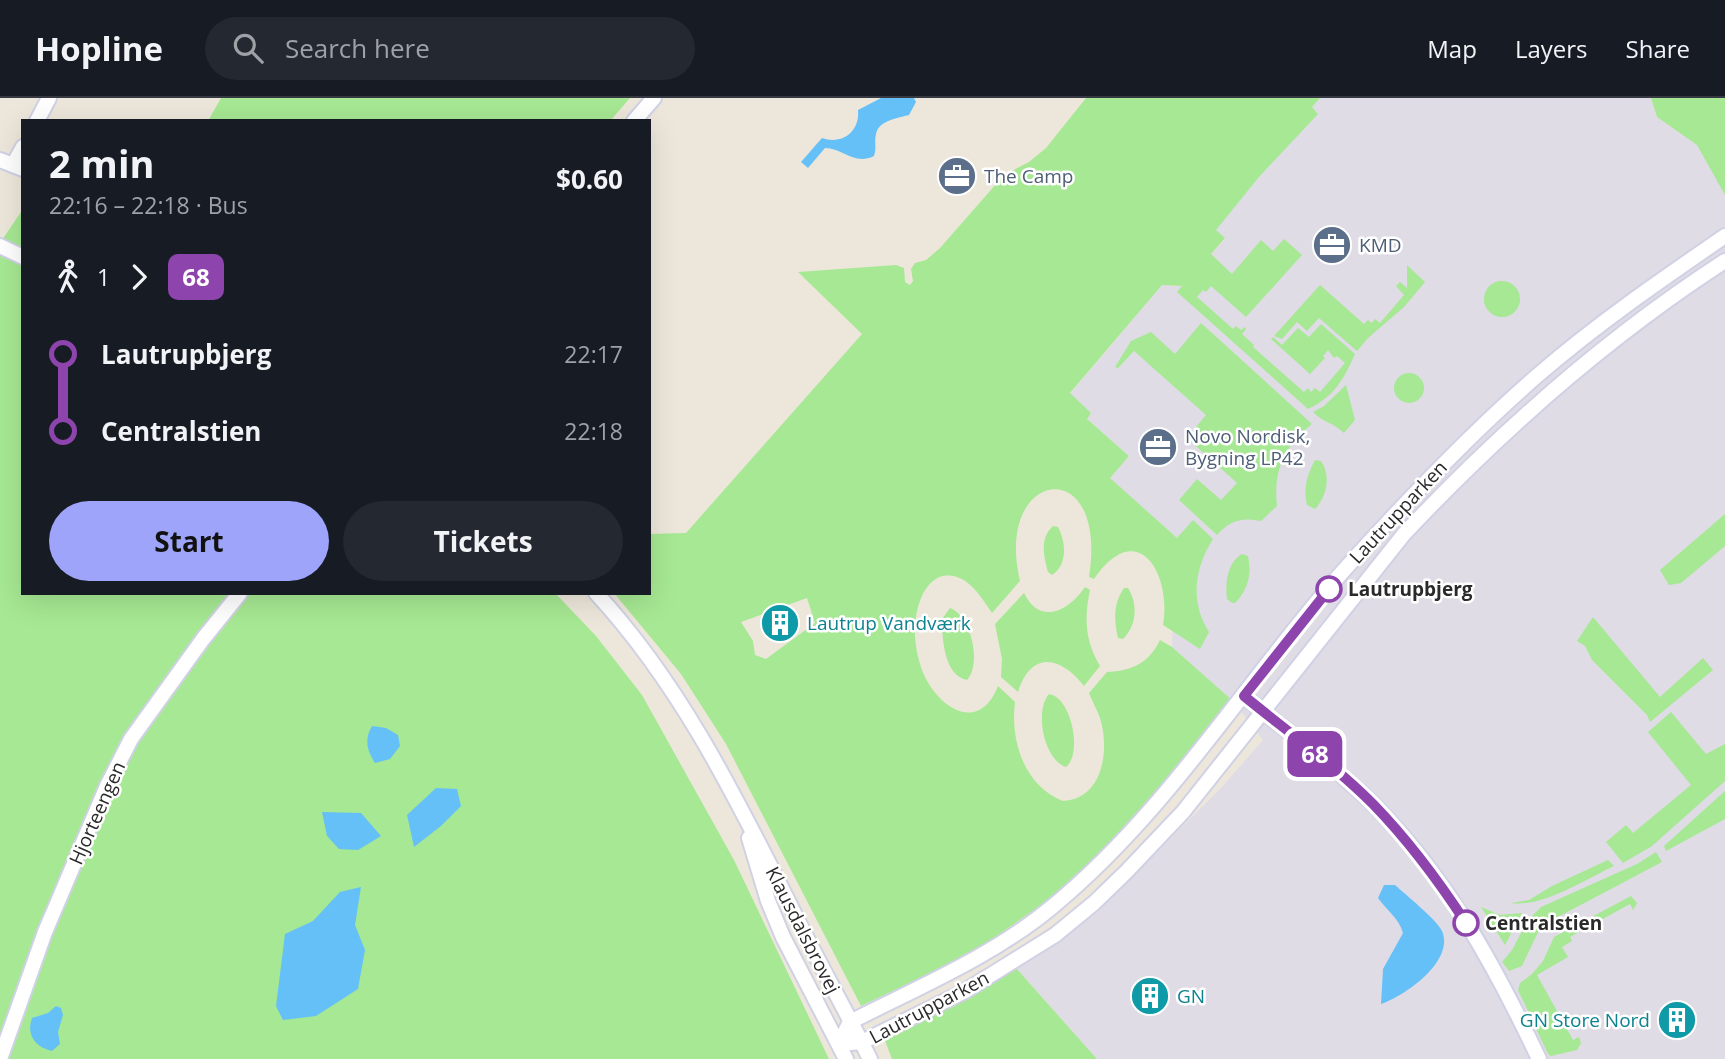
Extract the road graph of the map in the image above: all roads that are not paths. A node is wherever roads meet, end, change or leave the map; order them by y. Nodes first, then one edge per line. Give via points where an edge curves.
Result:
1 (49, 98) edge
2 (654, 98) edge
3 (38, 119) edge
4 (636, 119) edge
5 (21, 149) edge
6 (12, 165) edge
7 (1725, 236) edge
8 (0, 246) edge
9 (21, 256) edge
10 (1725, 261) edge
11 (238, 595) edge
12 (598, 595) edge
13 (1244, 696) junction
14 (1264, 712) junction
15 (737, 800) junction
16 (850, 1021) junction
17 (862, 1042) junction
18 (839, 1044) junction
19 (0, 1059) edge
20 (846, 1059) edge
21 (870, 1059) edge
22 (1539, 1059) edge

1 - 3 street
2 - 4 street
5 - 6 street
7 - 13 street, Lautrupparken via 1596,328 1476,432 1352,562
8 - 9 street
10 - 14 street, Lautrupparken via 1603,347 1475,460 1404,534
11 - 19 street, Hjorteengen via 131,739 45,932
12 - 15 street, Klausdalsbrovej via 659,669
13 - 14 street
13 - 16 street, Lautrupparken via 1153,809 1051,908 977,957
14 - 17 street, Lautrupparken via 1183,812 1126,872 1064,927 965,991
14 - 22 street via 1371,802 1406,839 1493,965
15 - 16 street, Klausdalsbrovej
15 - 18 street, Klausdalsbrovej via 783,937
16 - 17 street, Klausdalsbrovej
16 - 18 street, Lautrupparken
17 - 18 street, Lautrupparken
17 - 21 street, Klausdalsbrovej
18 - 20 street, Klausdalsbrovej

